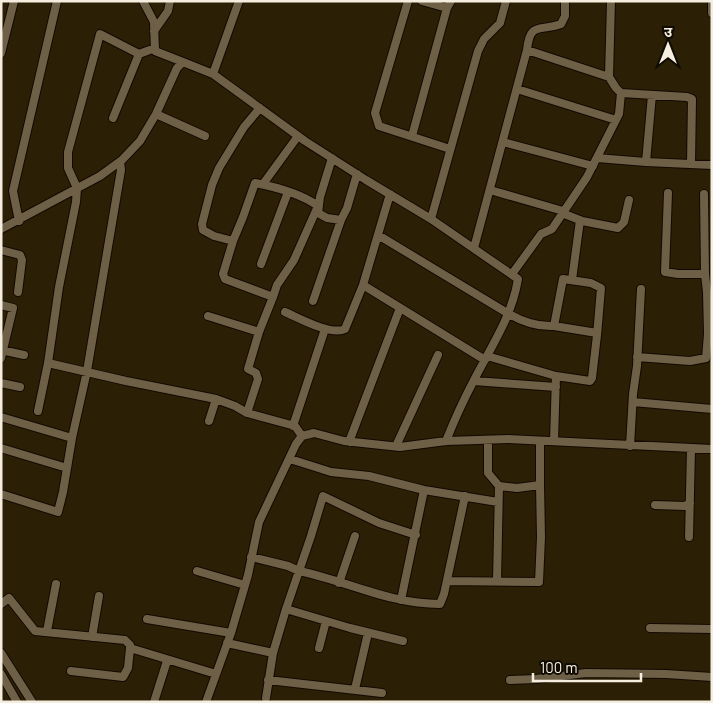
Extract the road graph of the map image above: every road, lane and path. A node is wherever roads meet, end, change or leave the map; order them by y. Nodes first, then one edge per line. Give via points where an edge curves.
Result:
1 (14, 1) edge
2 (57, 1) edge
3 (143, 1) edge
4 (170, 1) edge
5 (239, 1) edge
6 (408, 1) edge
7 (422, 1) edge
8 (506, 1) edge
9 (565, 1) edge
10 (611, 1) edge
11 (712, 1) edge
12 (449, 5) edge
13 (712, 13) edge
14 (154, 31) junction
15 (155, 48) junction
16 (527, 50) junction
17 (1, 53) edge
18 (139, 54) junction
19 (183, 62) junction
20 (213, 74) junction
21 (608, 77) junction
22 (517, 90) junction
23 (621, 93) junction
24 (652, 95) junction
25 (260, 108) junction
26 (156, 114) junction
27 (113, 118) dead end
28 (616, 120) junction
29 (205, 136) dead end
30 (298, 136) junction
31 (412, 136) junction
32 (503, 142) junction
33 (450, 149) junction
34 (332, 158) junction
35 (120, 162) junction
36 (595, 162) junction
37 (646, 162) junction
38 (691, 164) junction
39 (712, 165) edge
40 (357, 174) junction
41 (262, 184) junction
42 (77, 188) junction
43 (490, 190) junction
44 (288, 192) junction
45 (390, 194) junction
46 (668, 194) dead end
47 (704, 194) dead end
48 (629, 200) dead end
49 (318, 206) junction
50 (563, 212) junction
51 (430, 219) junction
52 (341, 220) junction
53 (580, 220) junction
54 (19, 221) junction
55 (1, 229) edge
56 (378, 235) junction
57 (233, 241) junction
58 (474, 248) junction
59 (1, 250) edge
60 (261, 264) dead end
61 (512, 274) junction
62 (705, 274) junction
63 (572, 280) junction
64 (363, 285) junction
65 (641, 289) dead end
66 (18, 292) dead end
67 (273, 297) junction
68 (313, 301) dead end
69 (1, 305) edge
70 (400, 308) junction
71 (285, 312) dead end
72 (508, 314) junction
73 (208, 316) dead end
74 (554, 326) junction
75 (325, 329) junction
76 (259, 332) junction
77 (597, 333) junction
78 (2, 353) edge
79 (24, 355) dead end
80 (438, 355) dead end
81 (637, 357) junction
82 (486, 358) junction
83 (48, 363) junction
84 (87, 371) junction
85 (556, 376) junction
86 (474, 381) junction
87 (1, 383) edge
88 (20, 387) dead end
89 (556, 387) junction
90 (216, 399) junction
91 (632, 402) junction
92 (712, 409) edge
93 (38, 411) dead end
94 (247, 413) junction
95 (1, 416) edge
96 (209, 421) dead end
97 (293, 426) junction
98 (302, 436) junction
99 (72, 438) junction
100 (488, 440) junction
101 (446, 441) junction
102 (554, 441) junction
103 (349, 442) junction
104 (540, 442) junction
105 (396, 446) junction
106 (630, 446) junction
107 (1, 448) edge
108 (691, 449) junction
109 (712, 449) edge
110 (290, 459) junction
111 (67, 468) junction
112 (540, 485) junction
113 (499, 486) junction
114 (424, 490) junction
115 (1, 494) edge
116 (465, 496) junction
117 (498, 502) junction
118 (690, 503) junction
119 (655, 505) dead end
120 (416, 535) junction
121 (355, 536) dead end
122 (689, 537) dead end
123 (251, 557) junction
124 (197, 571) dead end
125 (299, 571) junction
126 (447, 581) junction
127 (497, 581) junction
128 (339, 583) junction
129 (56, 584) dead end
130 (245, 585) junction
131 (99, 596) dead end
132 (401, 600) junction
133 (1, 604) edge
134 (286, 609) junction
135 (147, 619) dead end
136 (326, 621) junction
137 (650, 628) dead end
138 (712, 629) edge
139 (47, 631) junction
140 (230, 633) junction
141 (368, 633) junction
142 (92, 637) junction
143 (403, 641) dead end
144 (227, 643) junction
145 (130, 648) junction
146 (319, 648) dead end
147 (1, 652) edge
148 (273, 653) junction
149 (167, 660) junction
150 (71, 671) dead end
151 (1, 674) edge
152 (216, 674) junction
153 (712, 677) edge
154 (268, 680) junction
155 (510, 680) dead end
156 (355, 689) junction
157 (382, 693) dead end
158 (266, 698) dead end
159 (18, 702) edge
160 (32, 702) edge
161 (154, 702) edge
162 (206, 702) edge

1 - 17 street
2 - 54 street via 13,191
3 - 14 street via 154,22
4 - 14 street via 168,11
5 - 20 street
6 - 31 street via 375,113 379,126
7 - 12 street
8 - 33 street via 500,24 484,39 478,51
9 - 16 street via 565,16 561,24 535,29 528,36
10 - 21 street
11 - 13 street
12 - 31 street
14 - 15 street
15 - 18 street
15 - 19 street via 155,51
16 - 21 street
16 - 22 street
18 - 27 street
18 - 42 street via 100,34 68,152 68,168
19 - 20 street
19 - 26 street via 177,68
20 - 25 street
21 - 23 street
22 - 28 street
22 - 32 street
23 - 24 street
23 - 28 street via 620,114
24 - 37 street
24 - 38 street via 692,99
25 - 30 street
25 - 57 street via 219,168 202,224 203,230
26 - 29 street
26 - 35 street via 140,141
28 - 36 street
30 - 34 street
30 - 41 street
31 - 33 street
32 - 36 street
32 - 43 street
33 - 51 street
34 - 40 street
34 - 49 street
35 - 42 street
35 - 84 street
36 - 37 street
36 - 50 street
37 - 38 street
38 - 39 street
40 - 45 street
40 - 52 street
41 - 44 street
41 - 57 street via 255,183
42 - 54 street
42 - 83 street
43 - 50 street
43 - 58 street
44 - 49 street
44 - 60 street
45 - 51 street
45 - 56 street
46 - 62 street via 665,272
47 - 62 street
48 - 53 street via 624,222 618,228
49 - 52 street via 318,213
49 - 67 street
50 - 53 street
50 - 61 street via 552,229 541,234
51 - 58 street
52 - 68 street
53 - 63 street
54 - 55 street
56 - 64 street
56 - 72 street
57 - 67 street via 223,274 225,279
58 - 61 street
59 - 66 street via 20,255
61 - 72 street via 518,279
62 - 81 street via 706,358 690,361
63 - 74 street via 563,279
63 - 77 street via 601,288
64 - 70 street
64 - 75 street via 345,329
65 - 81 street
67 - 76 street
69 - 78 street via 13,308
70 - 82 street
70 - 103 street
71 - 75 street
72 - 74 street via 523,322
72 - 82 street
73 - 76 street
74 - 77 street
75 - 97 street
76 - 94 street via 248,369 256,373 258,379
77 - 85 street via 590,381
78 - 79 street
80 - 105 street
81 - 91 street
82 - 85 street
82 - 86 street
83 - 84 street
83 - 93 street
84 - 90 street
84 - 99 street
85 - 89 street
86 - 89 street
86 - 101 street
87 - 88 street
89 - 102 street
90 - 94 street
90 - 96 street
91 - 92 street
91 - 106 street
94 - 97 street
95 - 99 street
97 - 98 street
98 - 103 street via 314,433
98 - 110 street
99 - 111 street
100 - 101 street
100 - 104 street
100 - 113 street via 488,473
101 - 105 street
102 - 104 street
102 - 106 street
103 - 105 street
104 - 112 street
106 - 108 street
107 - 111 street
108 - 109 street
108 - 118 street
110 - 114 street via 331,472 369,476
110 - 123 street via 262,514
111 - 115 street via 58,512
112 - 113 street
112 - 127 street via 542,537 539,582
113 - 117 street
114 - 116 street
114 - 120 street
116 - 117 street
116 - 126 street
117 - 127 street
118 - 119 street via 685,506
118 - 122 street
120 - 125 street via 379,523 323,496
120 - 132 street
121 - 128 street
123 - 125 street
123 - 130 street
124 - 130 street
125 - 128 street
125 - 134 street
126 - 127 street
126 - 132 street via 440,604
128 - 132 street
129 - 139 street
130 - 140 street
131 - 142 street
133 - 139 street via 9,598 35,630
134 - 136 street
134 - 148 street
135 - 140 street
136 - 141 street
136 - 146 street
137 - 138 street
139 - 142 street
140 - 144 street
141 - 143 street
141 - 156 street
142 - 145 street via 125,640
144 - 148 street
144 - 152 street
145 - 149 street
145 - 150 street via 128,668 123,678
147 - 160 street
148 - 154 street
149 - 152 street
149 - 161 street
151 - 159 street
152 - 162 street
153 - 155 street via 586,673
154 - 156 street
154 - 158 street
156 - 157 street

